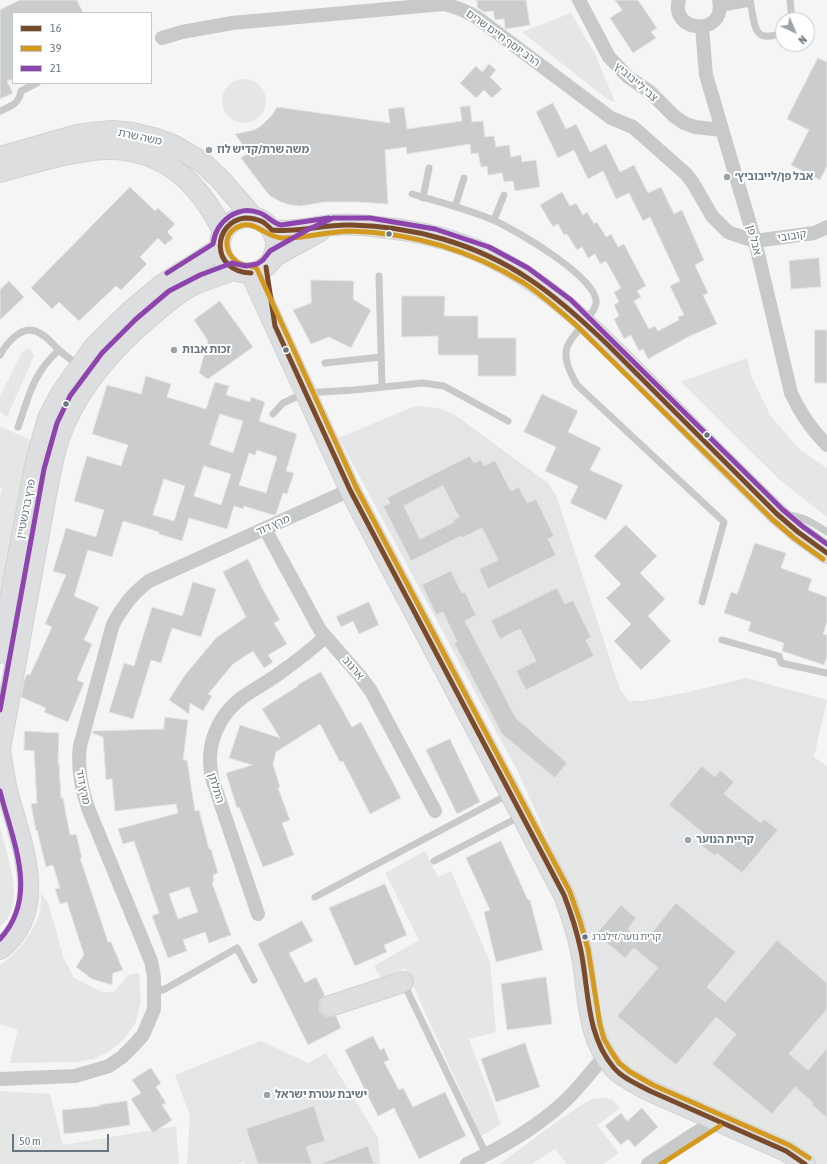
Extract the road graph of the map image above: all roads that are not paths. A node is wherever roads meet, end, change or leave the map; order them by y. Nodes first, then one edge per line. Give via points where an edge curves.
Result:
1 (579, 0) edge
2 (679, 0) edge
3 (749, 0) edge
4 (790, 0) edge
5 (720, 3) edge
6 (791, 12) edge
7 (702, 27) junction
8 (775, 35) edge
9 (162, 38) dead end
10 (35, 84) edge
11 (0, 111) edge
12 (722, 130) junction
13 (0, 157) edge
14 (429, 168) dead end
15 (0, 172) edge
16 (464, 178) dead end
17 (412, 194) dead end
18 (504, 195) dead end
19 (423, 198) junction
20 (455, 207) junction
21 (254, 218) junction
22 (494, 220) junction
23 (334, 225) junction
24 (827, 227) edge
25 (272, 230) junction
26 (222, 240) junction
27 (755, 241) junction
28 (256, 267) junction
29 (379, 276) dead end
30 (584, 323) junction
31 (59, 350) junction
32 (0, 355) edge
33 (381, 357) junction
34 (325, 363) dead end
35 (79, 366) junction
36 (382, 387) junction
37 (305, 393) junction
38 (274, 414) dead end
39 (508, 421) dead end
40 (18, 427) dead end
41 (827, 445) edge
42 (350, 490) junction
43 (777, 514) junction
44 (265, 529) junction
45 (827, 532) edge
46 (827, 553) edge
47 (702, 602) dead end
48 (325, 637) junction
49 (722, 640) dead end
50 (0, 653) edge
51 (827, 673) edge
52 (1, 760) edge
53 (0, 786) edge
54 (511, 793) junction
55 (435, 811) dead end
56 (522, 816) junction
57 (16, 821) junction
58 (434, 861) dead end
59 (315, 897) dead end
60 (258, 914) dead end
61 (0, 949) edge
62 (254, 980) dead end
63 (403, 982) joint
64 (154, 992) junction
65 (330, 1006) dead end
66 (605, 1056) junction
67 (0, 1079) edge
68 (716, 1120) junction
69 (486, 1154) junction
70 (467, 1164) edge
71 (648, 1164) edge
72 (805, 1164) edge

1 - 12 street, צבי לייבוביץ via 609,57 628,77 649,91 684,123
2 - 7 street via 678,11 681,18 686,23
3 - 5 street
3 - 8 lane via 759,34 766,37
4 - 6 lane
5 - 7 street via 717,18
7 - 12 street, אבל פן via 706,75
9 - 27 street, הרב יוסף חיים שרים via 232,23 444,4 458,8 479,18 611,118 633,127 686,174 719,225 728,232
10 - 11 lane via 21,91 16,103
12 - 27 street, אבל פן
13 - 21 street, משה שרת via 77,135 101,132 132,133 157,139 175,146 203,163
14 - 19 lane
15 - 26 street, משה שרת via 84,152 112,149 129,150 150,156 176,170 197,189 209,205
16 - 20 lane
17 - 19 lane
18 - 22 lane
19 - 20 lane
20 - 22 lane
21 - 25 street
21 - 26 street via 245,217 234,221
22 - 30 lane via 547,251 587,283 595,294 596,303 594,311
23 - 25 street via 290,231
23 - 28 street, פרץ ברנשטיין
23 - 30 street via 370,225 433,236 487,254 546,289
24 - 27 street, קובובי via 814,233
25 - 28 street via 276,244
26 - 28 street via 225,261
26 - 35 street, פרץ ברנשטיין via 133,309 94,347
27 - 41 street, אבל פן via 791,393 798,410
28 - 37 street via 274,314 275,326
28 - 52 street, פרץ ברנשטיין via 203,281 172,298 113,352 76,400 64,425 44,500 0,748
29 - 33 lane
30 - 43 street
30 - 47 lane via 567,348 570,373 577,385 724,522
31 - 32 lane via 42,334 35,330 25,330 11,341
31 - 35 lane
31 - 40 lane via 49,359 35,380
33 - 34 lane
33 - 36 lane
35 - 50 street, פרץ ברנשטיין via 52,412 41,443 28,497
36 - 37 lane
36 - 39 lane via 423,383 444,386
37 - 38 lane via 283,403
37 - 42 street
42 - 44 street, מרץ דוד
42 - 54 street
43 - 45 lane via 804,518
43 - 46 street
44 - 48 street, ארגוב
44 - 64 street, מרץ דוד via 149,581 123,606 113,624 80,746 78,760 82,792 147,950 154,977
48 - 55 street, ארגוב via 371,691
48 - 60 street, התלתן via 294,663 243,697 227,711 212,741 209,765 212,778
49 - 51 lane via 780,656 782,663
52 - 57 street, פרץ ברנשטיין
53 - 57 street, פרץ ברנשטיין
54 - 56 street
54 - 59 lane
56 - 58 lane
56 - 66 street via 556,878 572,916 581,952 589,1013
57 - 61 street, פרץ ברנשטיין via 27,868 27,903 17,930
62 - 64 lane via 237,948 165,989
63 - 65 street
63 - 69 lane
64 - 67 street, מרץ דוד via 154,1009 143,1034 122,1057 109,1066 75,1076
66 - 68 street via 615,1069 650,1091
66 - 69 street via 566,1100 548,1116
68 - 71 street
68 - 72 street via 786,1151
69 - 70 street

